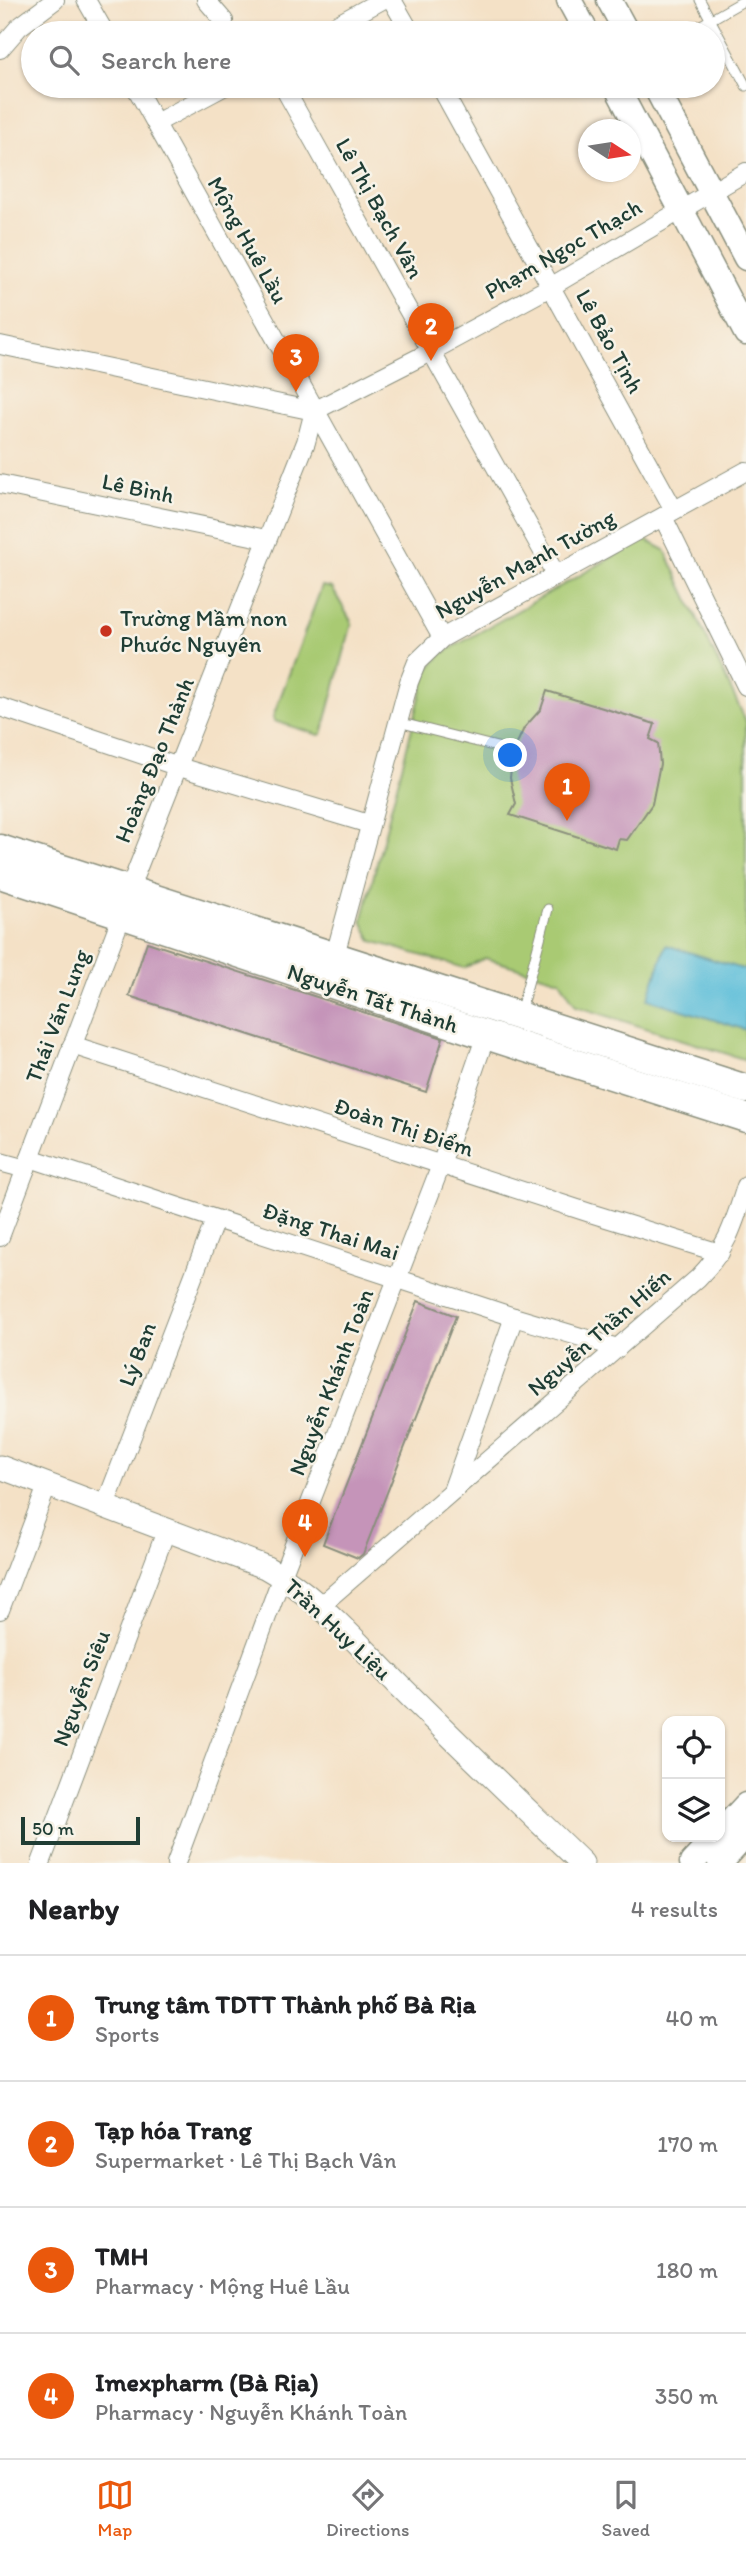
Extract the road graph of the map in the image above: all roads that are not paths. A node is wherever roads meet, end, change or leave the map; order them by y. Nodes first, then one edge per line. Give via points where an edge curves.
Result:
1 (55, 0) edge
2 (86, 0) edge
3 (206, 0) edge
4 (382, 0) edge
5 (392, 0) edge
6 (569, 0) edge
7 (609, 0) edge
8 (700, 0) edge
9 (745, 0) edge
10 (711, 19) junction
11 (27, 21) edge
12 (98, 21) edge
13 (223, 21) edge
14 (344, 21) edge
15 (404, 21) edge
16 (580, 21) edge
17 (620, 21) edge
18 (708, 21) edge
19 (21, 26) edge
20 (725, 46) edge
21 (0, 49) edge
22 (746, 86) edge
23 (142, 98) edge
24 (203, 98) edge
25 (290, 98) edge
26 (447, 98) edge
27 (622, 98) edge
28 (661, 98) edge
29 (156, 123) junction
30 (746, 172) edge
31 (710, 193) junction
32 (682, 209) junction
33 (746, 258) edge
34 (552, 286) junction
35 (746, 333) edge
36 (0, 345) edge
37 (432, 351) junction
38 (314, 411) junction
39 (746, 471) edge
40 (0, 484) edge
41 (669, 513) junction
42 (266, 539) junction
43 (556, 575) junction
44 (442, 638) junction
45 (746, 686) edge
46 (0, 707) edge
47 (398, 722) junction
48 (501, 748) dead end
49 (179, 767) junction
50 (369, 824) junction
51 (0, 849) edge
52 (0, 874) edge
53 (125, 903) junction
54 (548, 909) dead end
55 (335, 955) junction
56 (519, 1015) junction
57 (486, 1035) junction
58 (72, 1045) junction
59 (746, 1089) edge
60 (746, 1118) edge
61 (0, 1162) edge
62 (28, 1164) junction
63 (440, 1164) junction
64 (746, 1186) edge
65 (215, 1220) junction
66 (0, 1237) edge
67 (720, 1253) junction
68 (397, 1278) junction
69 (514, 1317) junction
70 (618, 1348) junction
71 (0, 1467) edge
72 (47, 1486) junction
73 (452, 1492) junction
74 (105, 1506) junction
75 (166, 1531) junction
76 (282, 1576) junction
77 (320, 1606) junction
78 (0, 1610) edge
79 (746, 1805) edge
80 (725, 1828) edge
81 (746, 1835) edge
82 (711, 1842) edge
83 (41, 1863) edge
84 (176, 1863) edge
85 (582, 1863) edge
86 (692, 1863) edge
87 (720, 1863) edge

1 - 11 street
2 - 12 street
3 - 13 street
4 - 14 street
5 - 15 street
6 - 16 main road
7 - 17 main road
8 - 10 lane
9 - 10 lane
10 - 18 lane
19 - 21 street
20 - 22 lane
23 - 29 street, Mộng Huê Lầu
24 - 29 street
25 - 37 street, Lê Thị Bạch Vân
26 - 34 street, Lê Bảo Tịnh
27 - 32 main road
28 - 31 main road
29 - 38 street, Mộng Huê Lầu
30 - 31 street, Phạm Ngọc Thạch
31 - 32 street, Phạm Ngọc Thạch
31 - 33 main road
32 - 34 street, Phạm Ngọc Thạch
32 - 35 main road
34 - 37 street, Phạm Ngọc Thạch
34 - 41 street, Lê Bảo Tịnh
36 - 38 street
37 - 38 street, Phạm Ngọc Thạch
37 - 43 street, Lê Thị Bạch Vân
38 - 42 street, Hoàng Đạo Thành
38 - 44 street, Mộng Huê Lầu
39 - 41 street, Nguyễn Mạnh Tường
40 - 42 street, Lê Bình
41 - 43 street, Nguyễn Mạnh Tường
41 - 45 street, Lê Bảo Tịnh
42 - 49 street, Hoàng Đạo Thành
43 - 44 street, Nguyễn Mạnh Tường
44 - 47 street, Nguyễn Mạnh Tường via 416,662
46 - 49 street
47 - 48 lane
47 - 50 street, Nguyễn Mạnh Tường
49 - 50 street
49 - 53 street, Hoàng Đạo Thành
50 - 55 street, Nguyễn Mạnh Tường
51 - 53 main road, Nguyễn Tất Thành
52 - 53 main road, Nguyễn Tất Thành
53 - 55 main road, Nguyễn Tất Thành
53 - 57 main road, Nguyễn Tất Thành
53 - 58 street, Thái Văn Lung
54 - 56 lane
55 - 56 main road, Nguyễn Tất Thành
56 - 59 main road, Nguyễn Tất Thành
57 - 60 main road, Nguyễn Tất Thành
57 - 63 street, Nguyễn Khánh Toàn
58 - 62 street, Thái Văn Lung
58 - 63 street, Đoàn Thị Điểm
61 - 62 street, Đặng Thai Mai
62 - 65 street, Đặng Thai Mai
62 - 66 street, Thái Văn Lung
63 - 67 street, Đoàn Thị Điểm
63 - 68 street, Nguyễn Khánh Toàn
64 - 67 street, Nguyễn Thần Hiến via 730,1238
65 - 68 street, Đặng Thai Mai
65 - 74 street, Lý Ban
67 - 70 street, Nguyễn Thần Hiến
68 - 69 street, Đặng Thai Mai
68 - 76 street, Nguyễn Khánh Toàn
69 - 70 street, Đặng Thai Mai
69 - 73 street, Nguyễn Thần Hiến
70 - 73 street, Nguyễn Thần Hiến
71 - 72 street, Trần Huy Liệu
72 - 74 street, Trần Huy Liệu
72 - 78 street
73 - 77 street, Nguyễn Thần Hiến
74 - 75 street, Trần Huy Liệu
75 - 76 street, Trần Huy Liệu
75 - 83 street, Nguyễn Siêu
76 - 77 street, Trần Huy Liệu
76 - 84 street, Nguyễn Khánh Toàn
77 - 85 street, Trần Huy Liệu
79 - 80 main road
81 - 87 main road
82 - 86 main road

